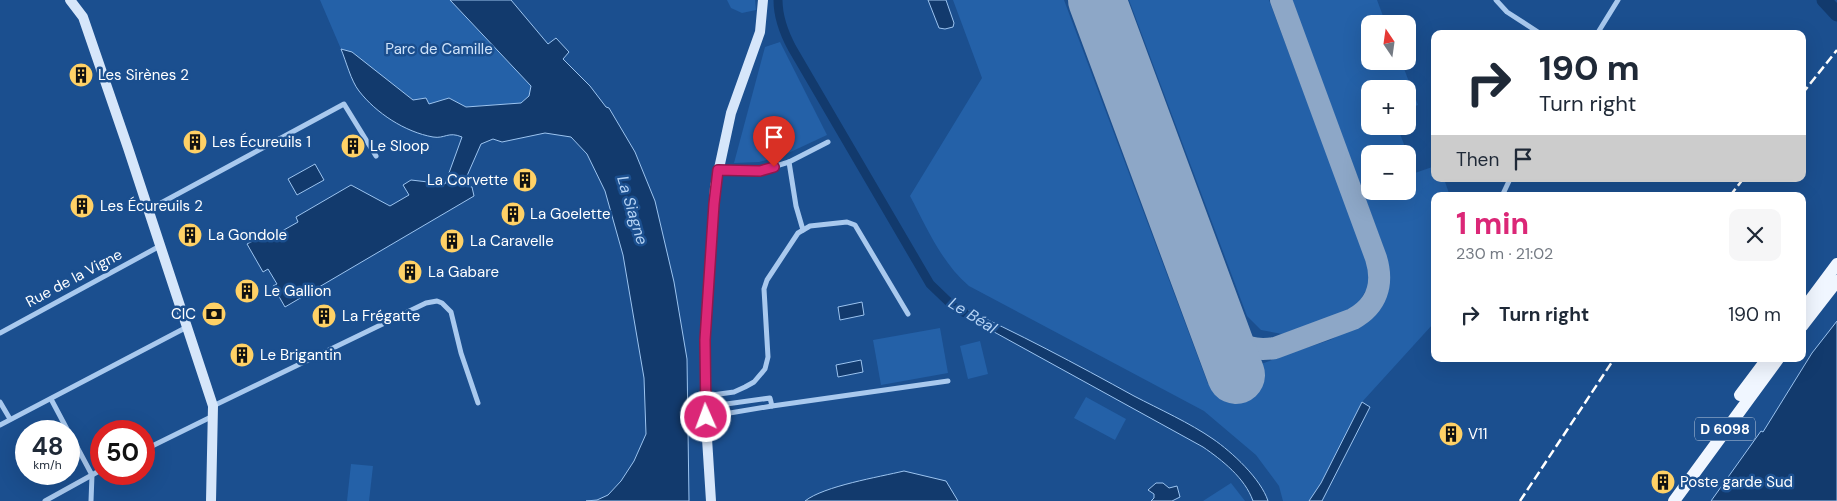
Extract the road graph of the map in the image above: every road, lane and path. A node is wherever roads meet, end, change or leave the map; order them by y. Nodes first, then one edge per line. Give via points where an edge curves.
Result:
1 (70, 0) edge
2 (763, 0) edge
3 (1496, 0) edge
4 (1618, 0) edge
5 (1535, 30) edge
6 (1599, 30) edge
7 (828, 142) dead end
8 (376, 156) dead end
9 (789, 162) junction
10 (718, 170) junction
11 (148, 210) junction
12 (803, 230) junction
13 (160, 246) junction
14 (1837, 264) edge
15 (1837, 281) edge
16 (1806, 306) edge
17 (908, 314) dead end
18 (1806, 321) edge
19 (187, 327) junction
20 (0, 333) edge
21 (1765, 362) edge
22 (1776, 362) edge
23 (948, 381) dead end
24 (705, 396) junction
25 (51, 399) junction
26 (0, 402) edge
27 (478, 403) dead end
28 (772, 406) junction
29 (213, 411) junction
30 (706, 412) junction
31 (10, 419) junction
32 (62, 420) edge
33 (0, 425) edge
34 (155, 444) edge
35 (80, 454) edge
36 (90, 471) edge
37 (90, 476) edge
38 (92, 485) edge
39 (45, 501) edge
40 (91, 501) edge
41 (212, 501) edge
42 (711, 501) edge
43 (1664, 501) edge
44 (1674, 501) edge

1 - 11 street via 83,17
2 - 10 street via 760,32 731,112
3 - 5 street
4 - 6 street
7 - 9 street
8 - 11 street via 344,104
9 - 10 street via 760,171
9 - 12 street
10 - 24 street via 706,322
11 - 13 street
12 - 17 street via 836,222 855,225
12 - 24 street via 798,233 764,289 768,357 765,370 745,388
13 - 19 street
13 - 20 street, Rue de la Vigne
14 - 16 main road
15 - 18 main road
19 - 25 street
19 - 29 street
21 - 43 main road, D 6098
22 - 44 main road, D 6098
23 - 28 street
24 - 30 street
25 - 31 street
25 - 32 street
26 - 31 street
27 - 29 street via 451,312 437,301
28 - 30 street
28 - 30 street via 770,398
29 - 34 street
29 - 41 street
30 - 42 street
31 - 33 street
35 - 36 street
37 - 39 street
38 - 40 street

